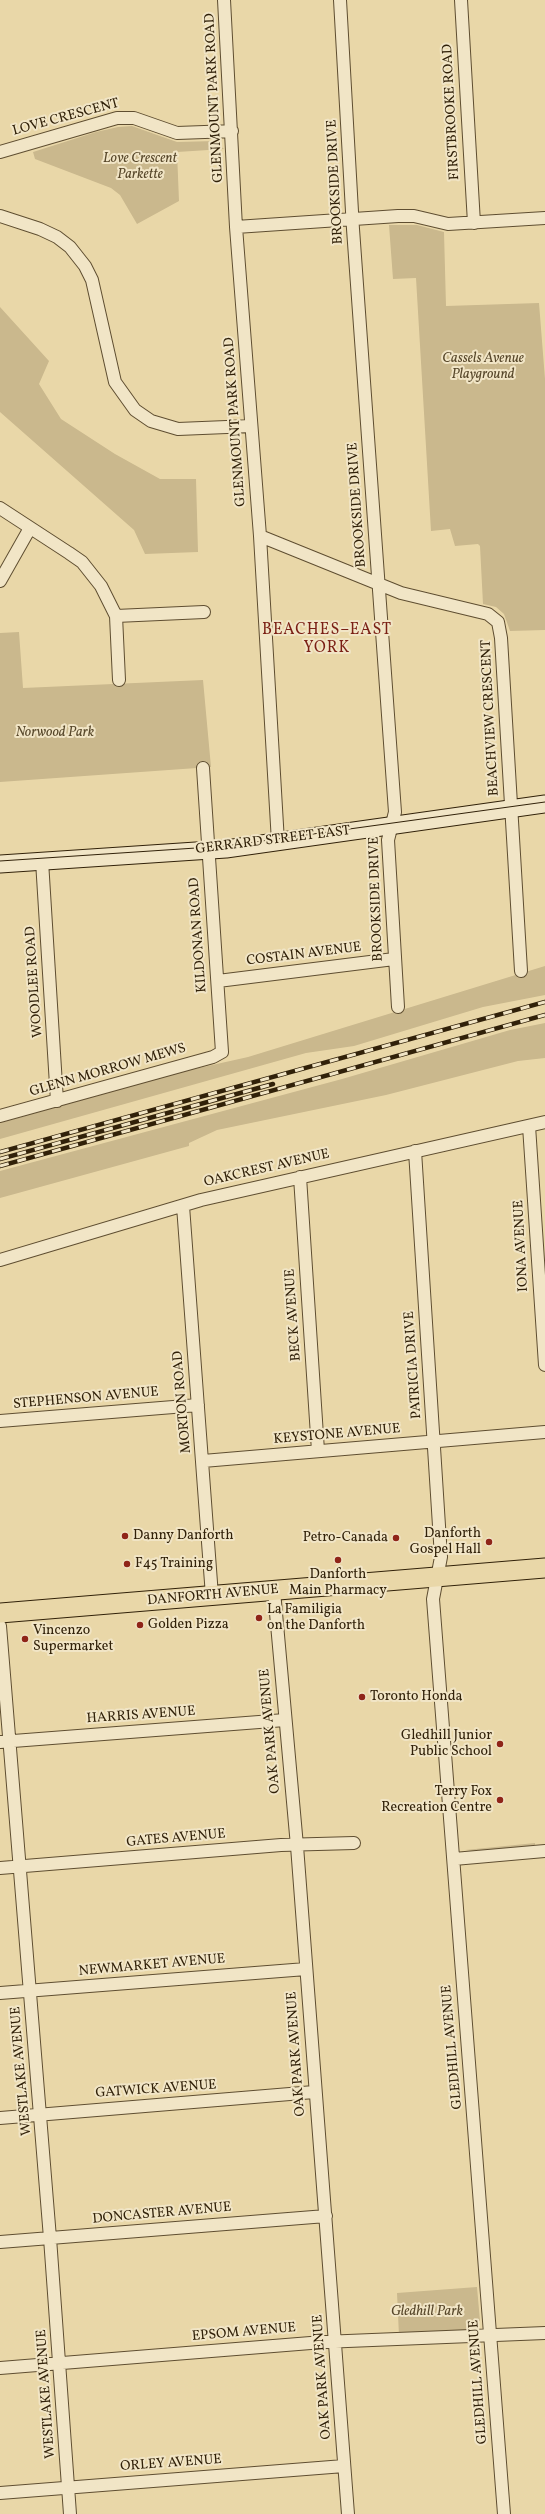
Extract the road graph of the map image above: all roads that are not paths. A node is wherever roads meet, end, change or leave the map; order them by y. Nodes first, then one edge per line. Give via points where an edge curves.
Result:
1 (224, 0) edge
2 (340, 0) edge
3 (461, 0) edge
4 (232, 131) junction
5 (0, 152) edge
6 (0, 216) edge
7 (545, 218) edge
8 (353, 219) junction
9 (474, 223) junction
10 (236, 227) junction
11 (251, 426) junction
12 (0, 508) edge
13 (30, 528) junction
14 (260, 536) junction
15 (0, 581) edge
16 (379, 583) junction
17 (204, 612) dead end
18 (116, 616) junction
19 (119, 680) dead end
20 (203, 768) dead end
21 (545, 804) edge
22 (511, 810) junction
23 (391, 826) junction
24 (278, 842) junction
25 (209, 850) junction
26 (42, 861) junction
27 (0, 864) edge
28 (394, 959) junction
29 (521, 971) dead end
30 (218, 981) junction
31 (398, 1007) dead end
32 (222, 1052) joint
33 (57, 1101) junction
34 (0, 1116) edge
35 (545, 1122) edge
36 (529, 1126) junction
37 (415, 1150) junction
38 (300, 1177) junction
39 (183, 1206) junction
40 (0, 1260) edge
41 (543, 1318) edge
42 (545, 1365) edge
43 (198, 1405) junction
44 (0, 1421) edge
45 (545, 1432) edge
46 (434, 1442) junction
47 (318, 1452) junction
48 (203, 1461) junction
49 (545, 1568) edge
50 (437, 1578) junction
51 (274, 1591) junction
52 (212, 1596) junction
53 (0, 1613) edge
54 (0, 1626) edge
55 (285, 1720) junction
56 (5, 1741) edge
57 (354, 1843) dead end
58 (297, 1846) junction
59 (545, 1851) edge
60 (454, 1859) junction
61 (18, 1867) junction
62 (0, 1868) edge
63 (306, 1969) junction
64 (30, 1991) junction
65 (0, 1993) edge
66 (314, 2092) junction
67 (40, 2114) junction
68 (0, 2118) edge
69 (326, 2216) junction
70 (50, 2238) junction
71 (0, 2242) edge
72 (545, 2333) edge
73 (491, 2336) junction
74 (336, 2341) junction
75 (59, 2363) junction
76 (0, 2368) edge
77 (344, 2466) junction
78 (69, 2487) junction
79 (0, 2493) edge
80 (70, 2514) edge
81 (348, 2514) edge
82 (504, 2514) edge

1 - 4 street, GLENMOUNT PARK ROAD
2 - 8 street, BROOKSIDE DRIVE
3 - 9 street, FIRSTBROOKE ROAD
4 - 5 street, LOVE CRESCENT via 176,133 134,118 117,118
4 - 10 street, GLENMOUNT PARK ROAD
6 - 11 street via 57,237 70,247 85,266 92,280 115,382 135,410 151,421 178,429
7 - 9 street
8 - 9 street via 414,216 448,224
8 - 10 street
8 - 16 street, BROOKSIDE DRIVE
10 - 11 street, GLENMOUNT PARK ROAD
11 - 14 street, GLENMOUNT PARK ROAD
12 - 13 street
13 - 15 street
13 - 18 street via 82,562 101,586
14 - 16 street, BEACHVIEW CRESCENT
14 - 24 street, GLENMOUNT PARK ROAD
16 - 22 street, BEACHVIEW CRESCENT via 401,593 488,614 498,622
16 - 23 street, BROOKSIDE DRIVE via 395,812
17 - 18 street
18 - 19 street
20 - 25 street, KILDONAN ROAD
21 - 22 main road, GERRARD STREET EAST
22 - 23 main road, GERRARD STREET EAST
22 - 29 street, BEACHVIEW CRESCENT
23 - 24 main road, GERRARD STREET EAST
23 - 28 street, BROOKSIDE DRIVE via 388,840
24 - 25 main road, GERRARD STREET EAST
25 - 26 main road, GERRARD STREET EAST
25 - 30 street, KILDONAN ROAD
26 - 27 main road, GERRARD STREET EAST
26 - 33 street, WOODLEE ROAD
28 - 30 street, COSTAIN AVENUE
28 - 31 street, BROOKSIDE DRIVE
30 - 32 street, KILDONAN ROAD
32 - 33 street, GLENN MORROW MEWS via 213,1057
33 - 34 street, GLENN MORROW MEWS
35 - 36 street, OAKCREST AVENUE
36 - 37 street, OAKCREST AVENUE
36 - 41 street, IONA AVENUE
37 - 38 street, OAKCREST AVENUE
37 - 46 street, PATRICIA DRIVE
38 - 39 street, OAKCREST AVENUE
38 - 47 street, BECK AVENUE
39 - 40 street, OAKCREST AVENUE
39 - 43 street, MORTON ROAD
41 - 42 street, IONA AVENUE
43 - 44 street, STEPHENSON AVENUE
43 - 48 street, MORTON ROAD
45 - 46 street, KEYSTONE AVENUE
46 - 47 street, KEYSTONE AVENUE
46 - 50 street, PATRICIA DRIVE via 441,1557
47 - 48 street, KEYSTONE AVENUE
48 - 52 street, MORTON ROAD
49 - 50 main road, DANFORTH AVENUE
50 - 51 main road, DANFORTH AVENUE
50 - 60 street, GLEDHILL AVENUE via 432,1599
51 - 52 main road, DANFORTH AVENUE
51 - 55 street, OAK PARK AVENUE
52 - 53 main road, DANFORTH AVENUE
54 - 56 street, WESTLAKE AVENUE
55 - 56 street, HARRIS AVENUE
55 - 58 street, OAK PARK AVENUE
56 - 61 street, WESTLAKE AVENUE
57 - 58 street, GATES AVENUE
58 - 61 street, GATES AVENUE
58 - 63 street, OAK PARK AVENUE
59 - 60 street
60 - 73 street, GLEDHILL AVENUE
61 - 62 street, GATES AVENUE
61 - 64 street, WESTLAKE AVENUE
63 - 64 street, NEWMARKET AVENUE
63 - 66 street, OAK PARK AVENUE
64 - 65 street, NEWMARKET AVENUE
64 - 67 street, WESTLAKE AVENUE
66 - 67 street, GATWICK AVENUE
66 - 69 street, OAK PARK AVENUE
67 - 68 street, GATWICK AVENUE
67 - 70 street, WESTLAKE AVENUE
69 - 70 street, DONCASTER AVENUE
69 - 74 street, OAK PARK AVENUE
70 - 71 street, DONCASTER AVENUE
70 - 75 street, WESTLAKE AVENUE
72 - 73 street, EPSOM AVENUE
73 - 74 street, EPSOM AVENUE
73 - 82 street, GLEDHILL AVENUE
74 - 75 street, EPSOM AVENUE
74 - 77 street, OAK PARK AVENUE
75 - 76 street, EPSOM AVENUE
75 - 78 street, WESTLAKE AVENUE
77 - 78 street, ORLEY AVENUE
77 - 81 street, OAK PARK AVENUE
78 - 79 street, ORLEY AVENUE
78 - 80 street, WESTLAKE AVENUE

